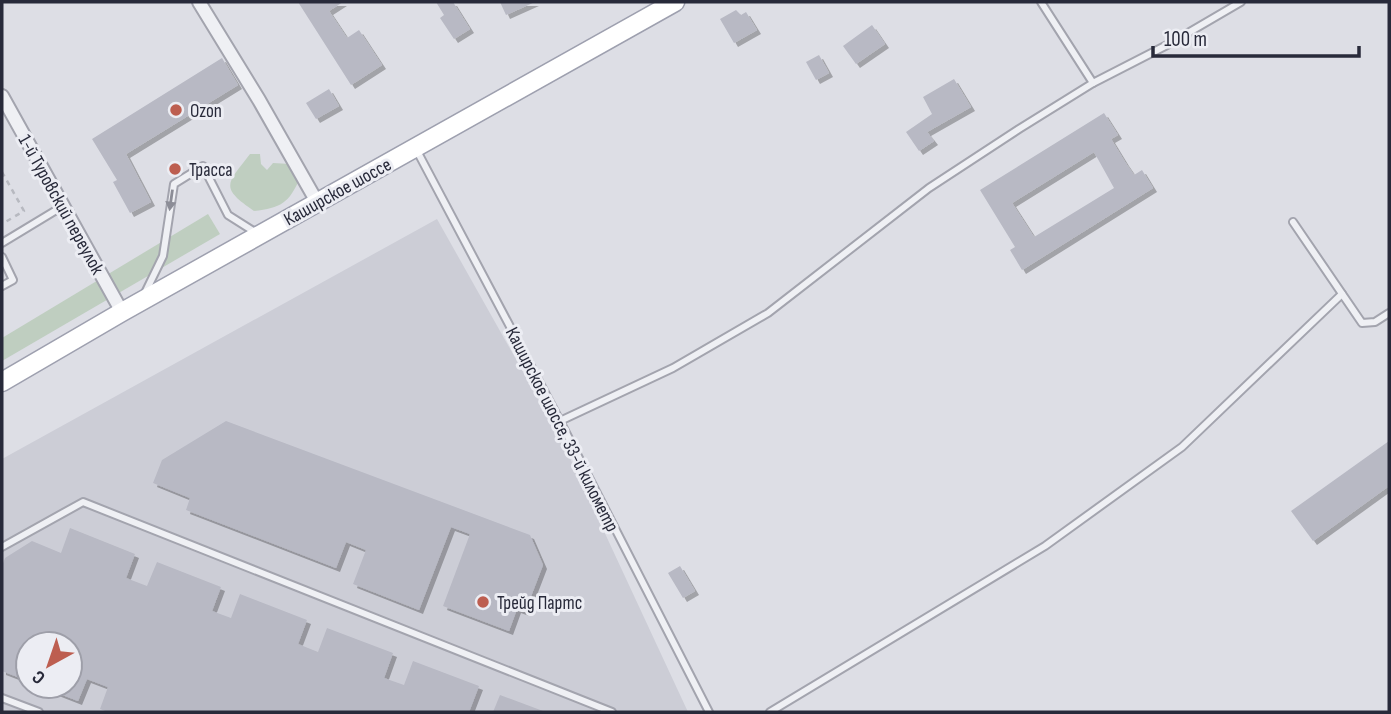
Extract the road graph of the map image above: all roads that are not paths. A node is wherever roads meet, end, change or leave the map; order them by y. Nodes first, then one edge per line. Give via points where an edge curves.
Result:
1 (199, 2) edge
2 (674, 2) edge
3 (1041, 2) edge
4 (1241, 2) edge
5 (1093, 83) junction
6 (2, 96) edge
7 (415, 147) junction
8 (317, 202) junction
9 (63, 206) junction
10 (1293, 222) dead end
11 (259, 235) junction
12 (2, 243) edge
13 (2, 257) edge
14 (2, 286) edge
15 (1342, 294) junction
16 (141, 303) junction
17 (122, 312) junction
18 (1389, 313) edge
19 (2, 382) edge
20 (560, 421) junction
21 (2, 547) edge
22 (2, 698) edge
23 (39, 712) edge
24 (612, 712) edge
25 (709, 712) edge
26 (770, 712) edge

1 - 8 street
2 - 7 main road, Каширское шоссе
3 - 5 lane
4 - 5 lane
5 - 20 lane via 929,188 768,313 673,368
6 - 9 street, 1-й Туровский переулок
7 - 8 main road, Каширское шоссе
7 - 20 lane, Каширское шоссе, 33-й километр
8 - 11 main road, Каширское шоссе
9 - 12 lane
9 - 17 street, 1-й Туровский переулок
10 - 15 lane
11 - 16 main road, Каширское шоссе
11 -> 16 lane via 228,215 203,166 174,184 163,256
13 - 14 lane via 13,279
15 - 18 lane via 1362,323 1375,322
15 - 26 lane via 1182,447 1045,546
16 - 17 main road, Каширское шоссе
17 - 19 main road, Каширское шоссе
20 - 25 lane, Каширское шоссе, 33-й километр
21 - 24 lane via 83,502
22 - 23 lane

